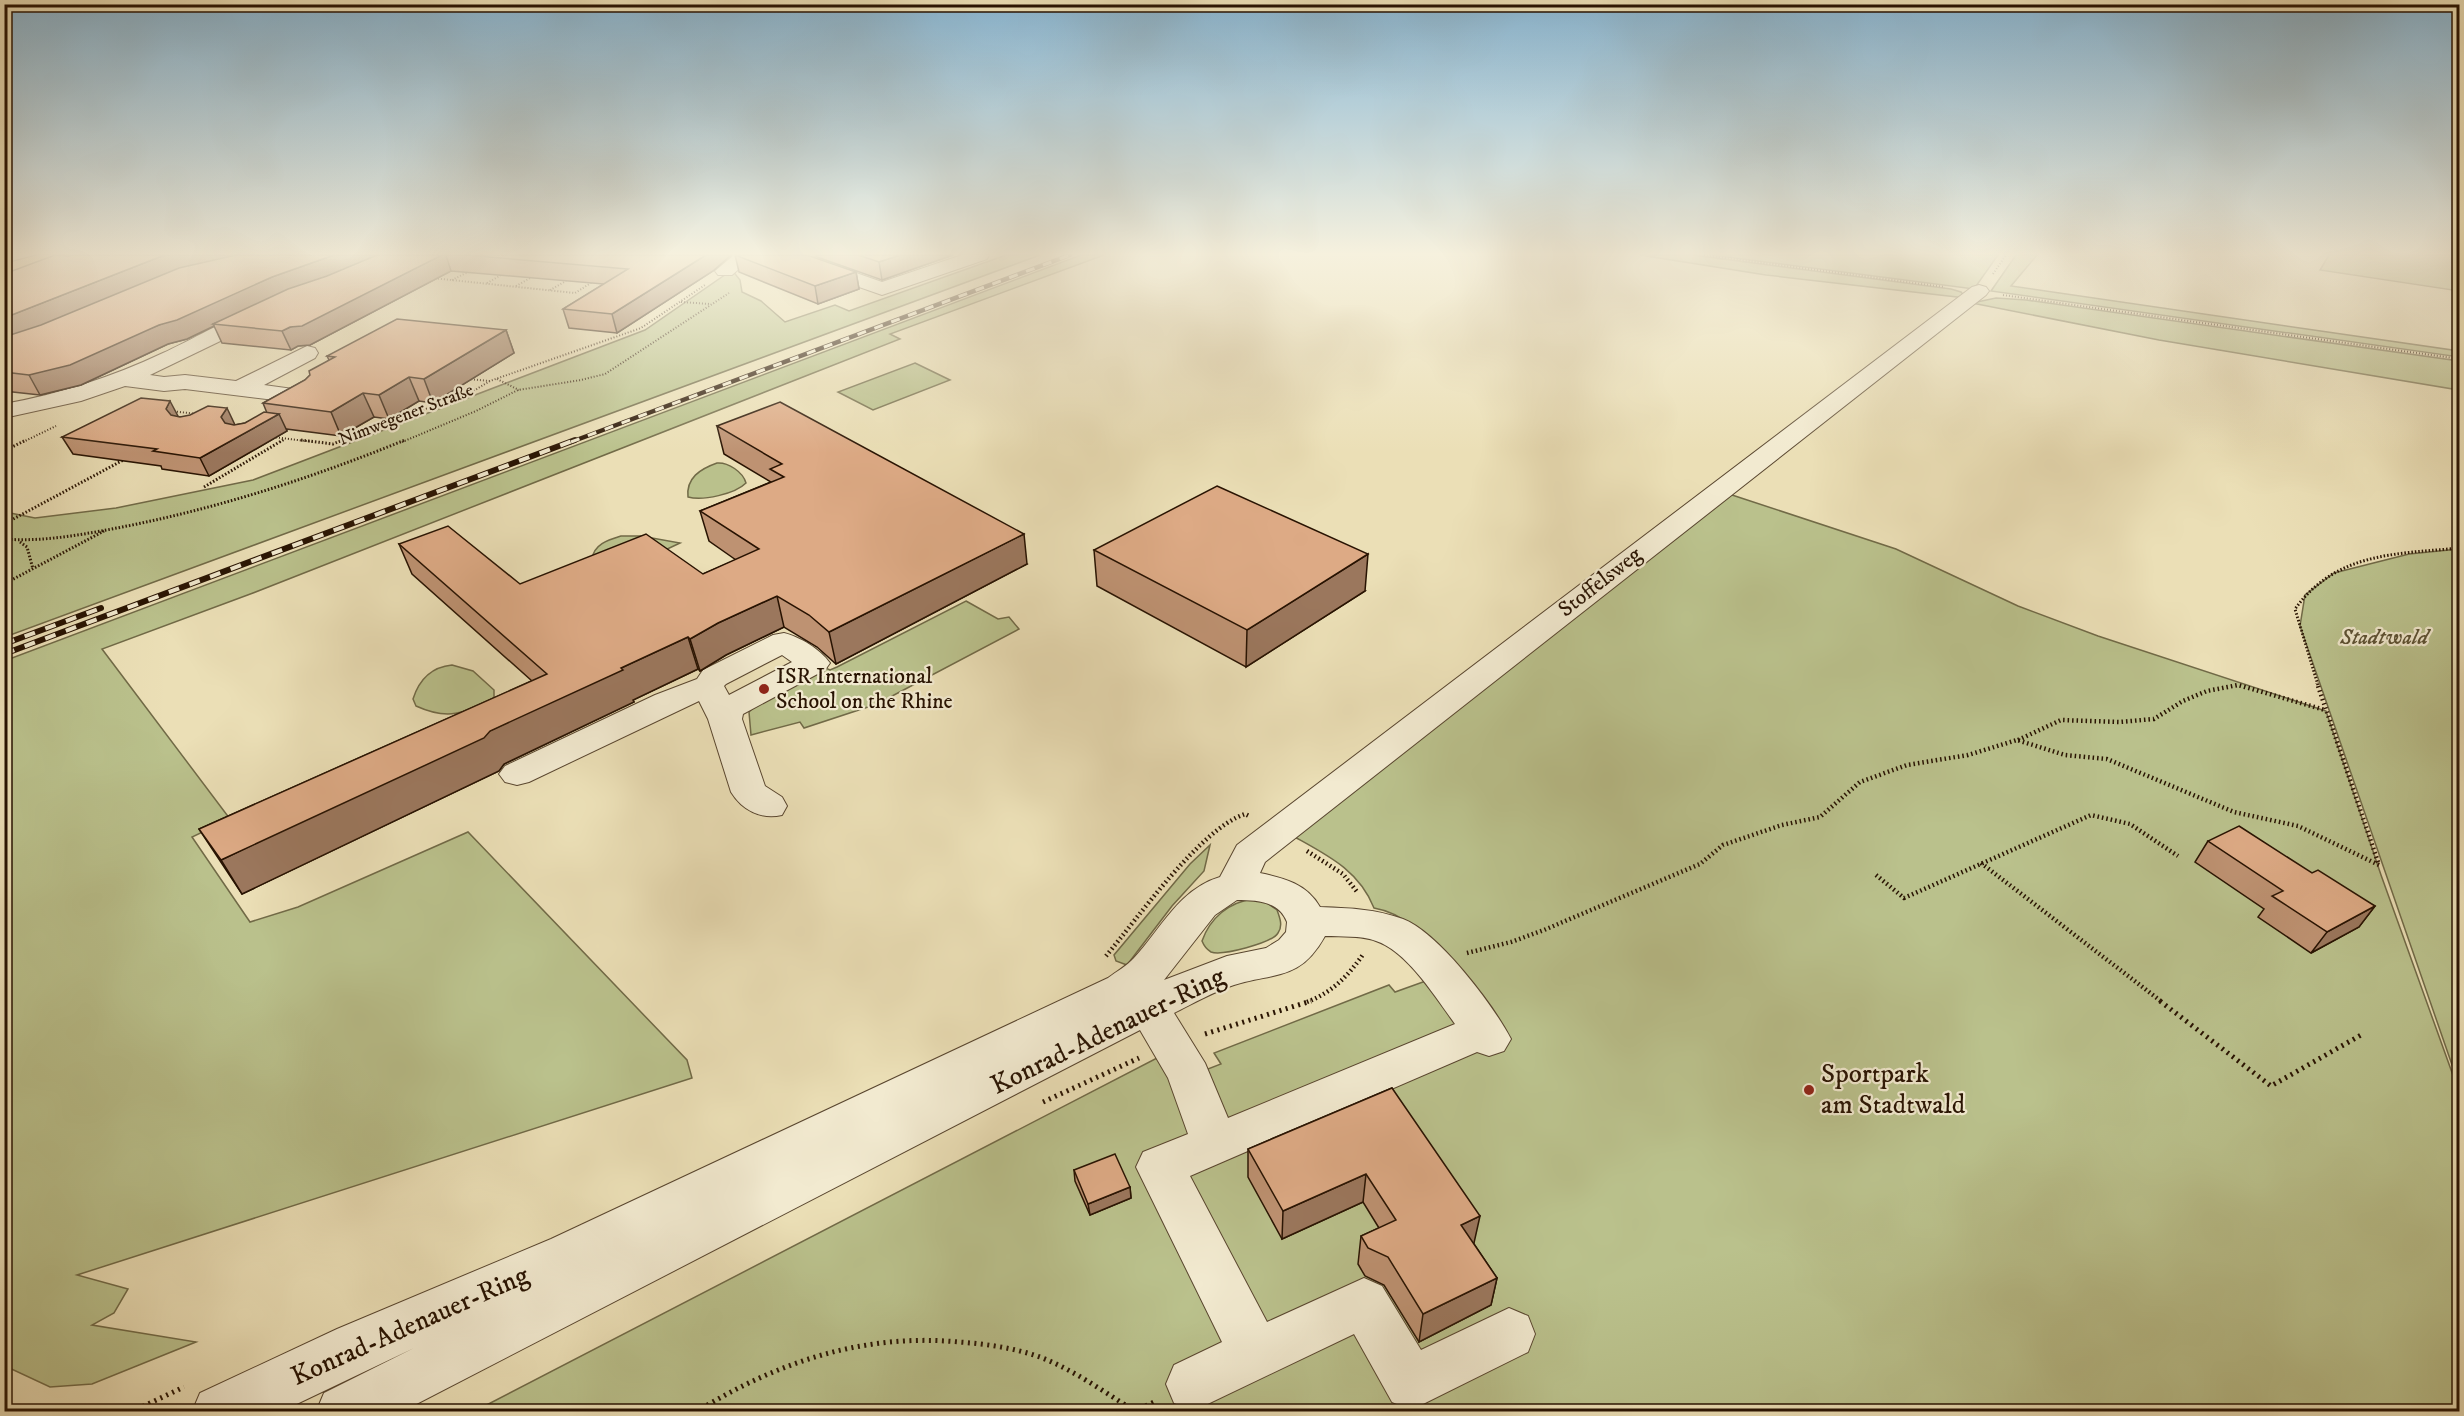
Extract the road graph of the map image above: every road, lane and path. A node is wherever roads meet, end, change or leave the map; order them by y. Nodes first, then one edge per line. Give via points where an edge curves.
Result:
1 (254, 321) edge
2 (652, 321) edge
3 (685, 321) edge
4 (1940, 321) edge
5 (2192, 321) edge
6 (307, 353) dead end
7 (2460, 359) edge
8 (472, 373) edge
9 (126, 379) junction
10 (496, 379) junction
11 (490, 381) junction
12 (247, 389) junction
13 (519, 390) junction
14 (4, 411) edge
15 (216, 411) edge
16 (243, 433) joint
17 (286, 438) junction
18 (129, 457) edge
19 (204, 487) dead end
20 (4, 524) edge
21 (108, 529) junction
22 (4, 539) edge
23 (18, 541) junction
24 (2460, 548) edge
25 (33, 569) junction
26 (4, 584) edge
27 (708, 686) junction
28 (2325, 710) junction
29 (725, 719) junction
30 (2017, 740) junction
31 (517, 774) dead end
32 (769, 806) dead end
33 (2178, 856) dead end
34 (1981, 863) junction
35 (1876, 875) dead end
36 (1235, 885) junction
37 (1307, 921) junction
38 (1432, 965) junction
39 (1136, 997) junction
40 (2361, 1035) dead end
41 (1215, 1144) junction
42 (574, 1275) junction
43 (1509, 1334) dead end
44 (1256, 1354) junction
45 (1193, 1384) joint
46 (219, 1412) edge
47 (343, 1412) edge
48 (696, 1412) edge

1 - 9 street
2 - 10 path, Nimwegener Straße
3 - 13 path via 605,374
4 - 36 street, Stoffelsweg via 1250,854
5 - 7 path
6 - 12 street
8 - 11 path via 462,378
9 - 12 street
9 - 14 street via 65,399
10 - 11 path, Nimwegener Straße
10 - 13 path
11 - 17 path, Nimwegener Straße via 476,390 333,444
12 - 15 street
12 - 16 street via 307,397
13 - 21 path via 455,420 333,467 226,502
16 - 17 path, Nimwegener Straße
17 - 19 path
18 - 20 path
21 - 23 path
21 - 25 path
22 - 23 path
23 - 25 path via 27,547
24 - 28 path via 2368,561 2332,572 2303,594 2295,609
25 - 26 path
27 - 29 street
27 - 29 street via 714,677 784,642 814,663 739,701 727,709
27 - 31 street
28 - 30 path via 2238,685 2207,691 2154,719 2061,720
28 - 30 path via 2379,866 2298,826 2234,813 2107,759 2065,755
29 - 32 street via 749,792
30 - 38 path via 1968,755 1908,765 1860,782 1820,817 1723,845 1700,864 1544,930
33 - 34 path via 2130,824 2091,815
34 - 35 path via 1904,898
34 - 40 path via 2271,1086
36 - 37 street, Konrad-Adenauer-Ring via 1262,885 1284,893 1299,906
36 - 39 street, Konrad-Adenauer-Ring via 1203,903 1146,971
37 - 38 street via 1371,924 1392,931 1412,944
37 - 39 street, Konrad-Adenauer-Ring via 1304,938 1292,951 1271,962
38 - 41 street via 1486,1035
39 - 41 street via 1189,1076
39 - 42 street, Konrad-Adenauer-Ring
41 - 44 street via 1160,1167
42 - 46 street, Konrad-Adenauer-Ring via 356,1347
42 - 47 street, Konrad-Adenauer-Ring
43 - 44 street via 1411,1383 1364,1303
44 - 45 street
45 - 48 path via 1135,1411 1070,1370 1026,1352 923,1339 869,1344 813,1356 761,1375

